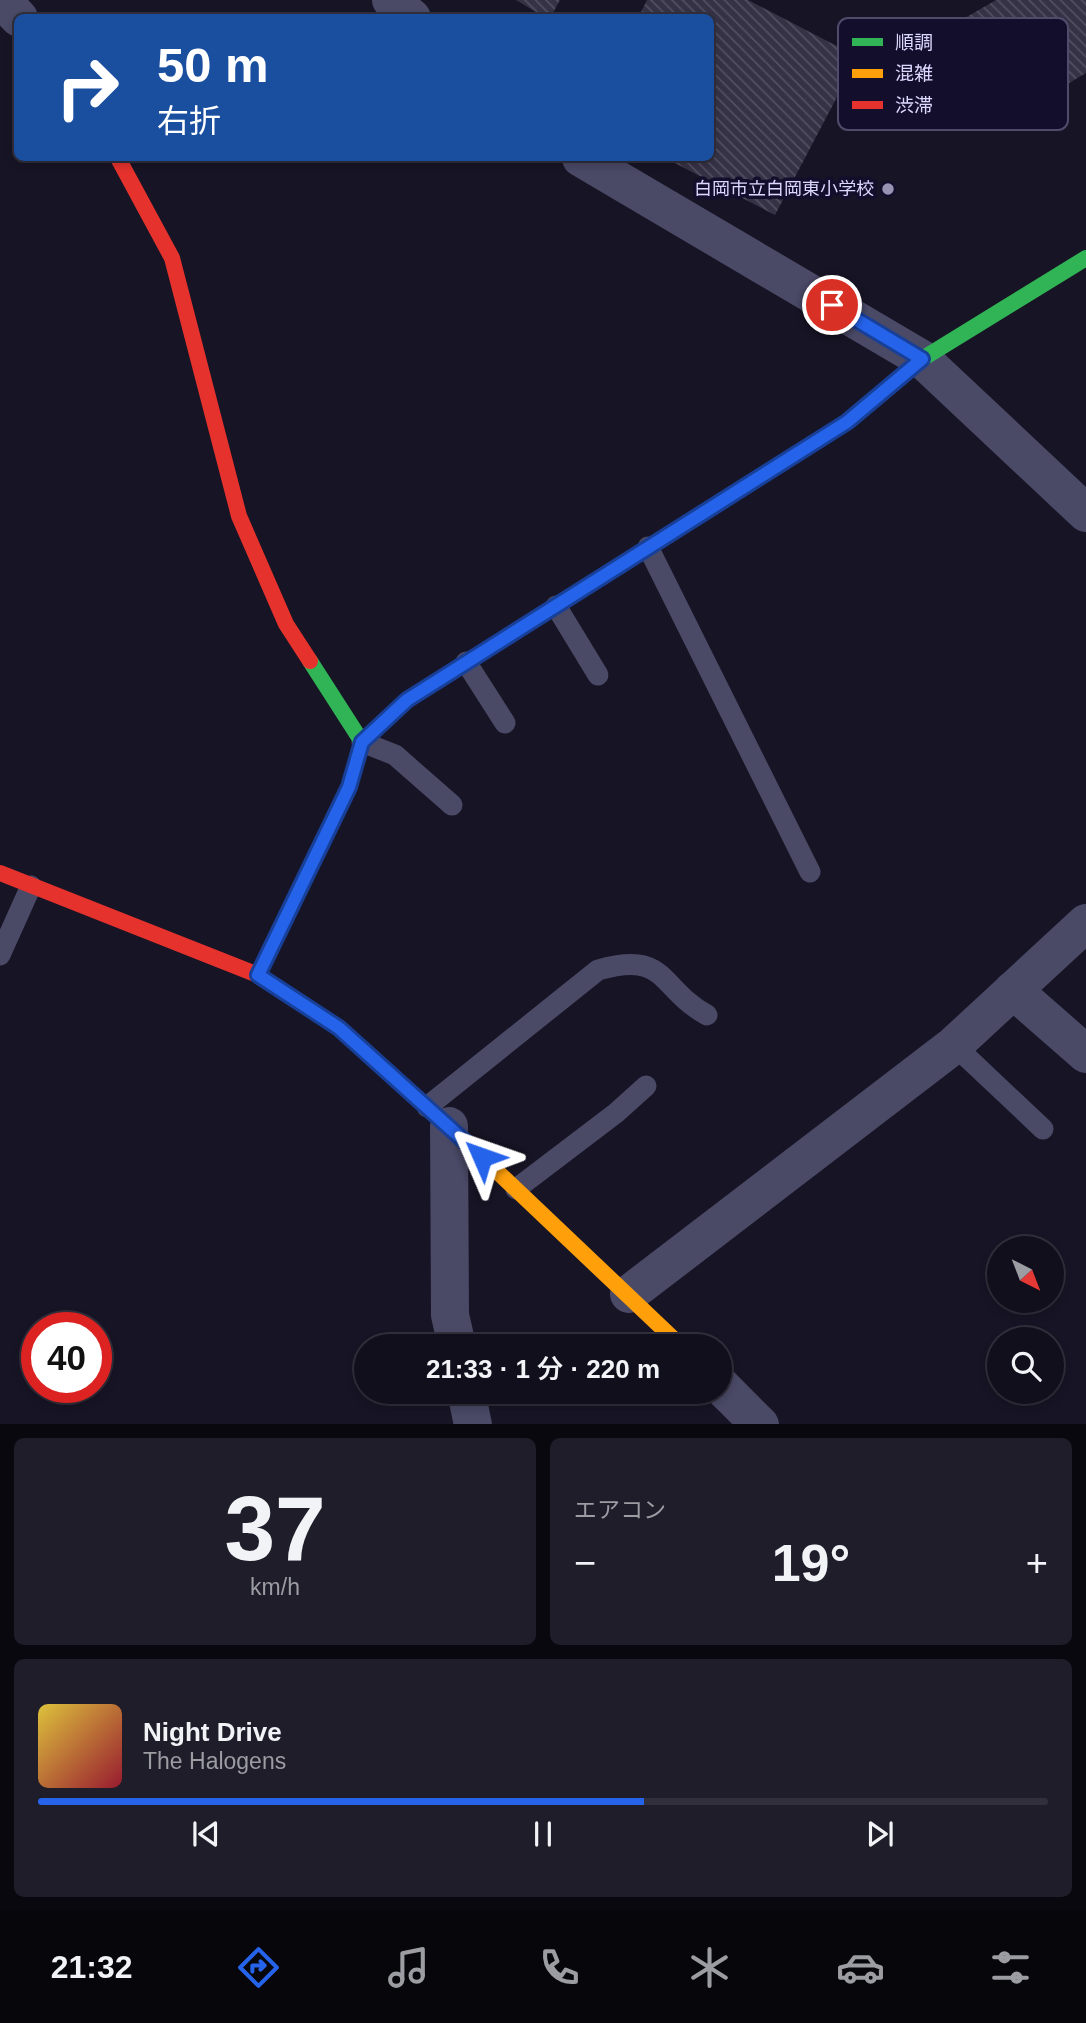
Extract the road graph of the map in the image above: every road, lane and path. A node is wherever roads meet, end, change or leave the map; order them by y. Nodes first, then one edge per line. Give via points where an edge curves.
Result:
1 (2, 0) edge
2 (391, 0) edge
3 (15, 14) edge
4 (407, 14) edge
5 (120, 161) edge
6 (587, 161) edge
7 (1086, 258) edge
8 (922, 359) junction
9 (1086, 513) edge
10 (648, 547) junction
11 (556, 606) junction
12 (466, 662) junction
13 (597, 675) dead end
14 (505, 723) dead end
15 (362, 742) junction
16 (452, 805) dead end
17 (810, 872) dead end
18 (0, 873) edge
19 (31, 886) junction
20 (1086, 923) edge
21 (0, 956) edge
22 (258, 975) junction
23 (1013, 990) junction
24 (708, 1015) dead end
25 (954, 1045) junction
26 (1086, 1054) edge
27 (646, 1086) dead end
28 (438, 1116) junction
29 (1043, 1129) dead end
30 (516, 1189) junction
31 (629, 1294) junction
32 (454, 1334) edge
33 (669, 1334) edge
34 (732, 1397) edge
35 (469, 1404) edge
36 (473, 1424) edge
37 (760, 1424) edge

1 - 3 street
2 - 4 street
5 - 15 street via 172,258 239,516 286,624
6 - 8 street
7 - 8 street
8 - 9 street
8 - 10 street via 847,422
10 - 11 street
10 - 17 lane
11 - 12 street
11 - 13 lane
12 - 14 lane
12 - 15 street via 407,700
15 - 16 lane via 395,755
15 - 22 street via 349,787
18 - 19 street
19 - 21 lane
19 - 22 street
20 - 23 street
22 - 28 street via 339,1028
23 - 25 street
23 - 26 street
24 - 28 lane via 694,1008 657,971 638,963 598,970
25 - 29 lane
25 - 31 street
27 - 30 lane
28 - 30 street
28 - 32 street
30 - 31 street
31 - 33 street
34 - 37 street
35 - 36 street

